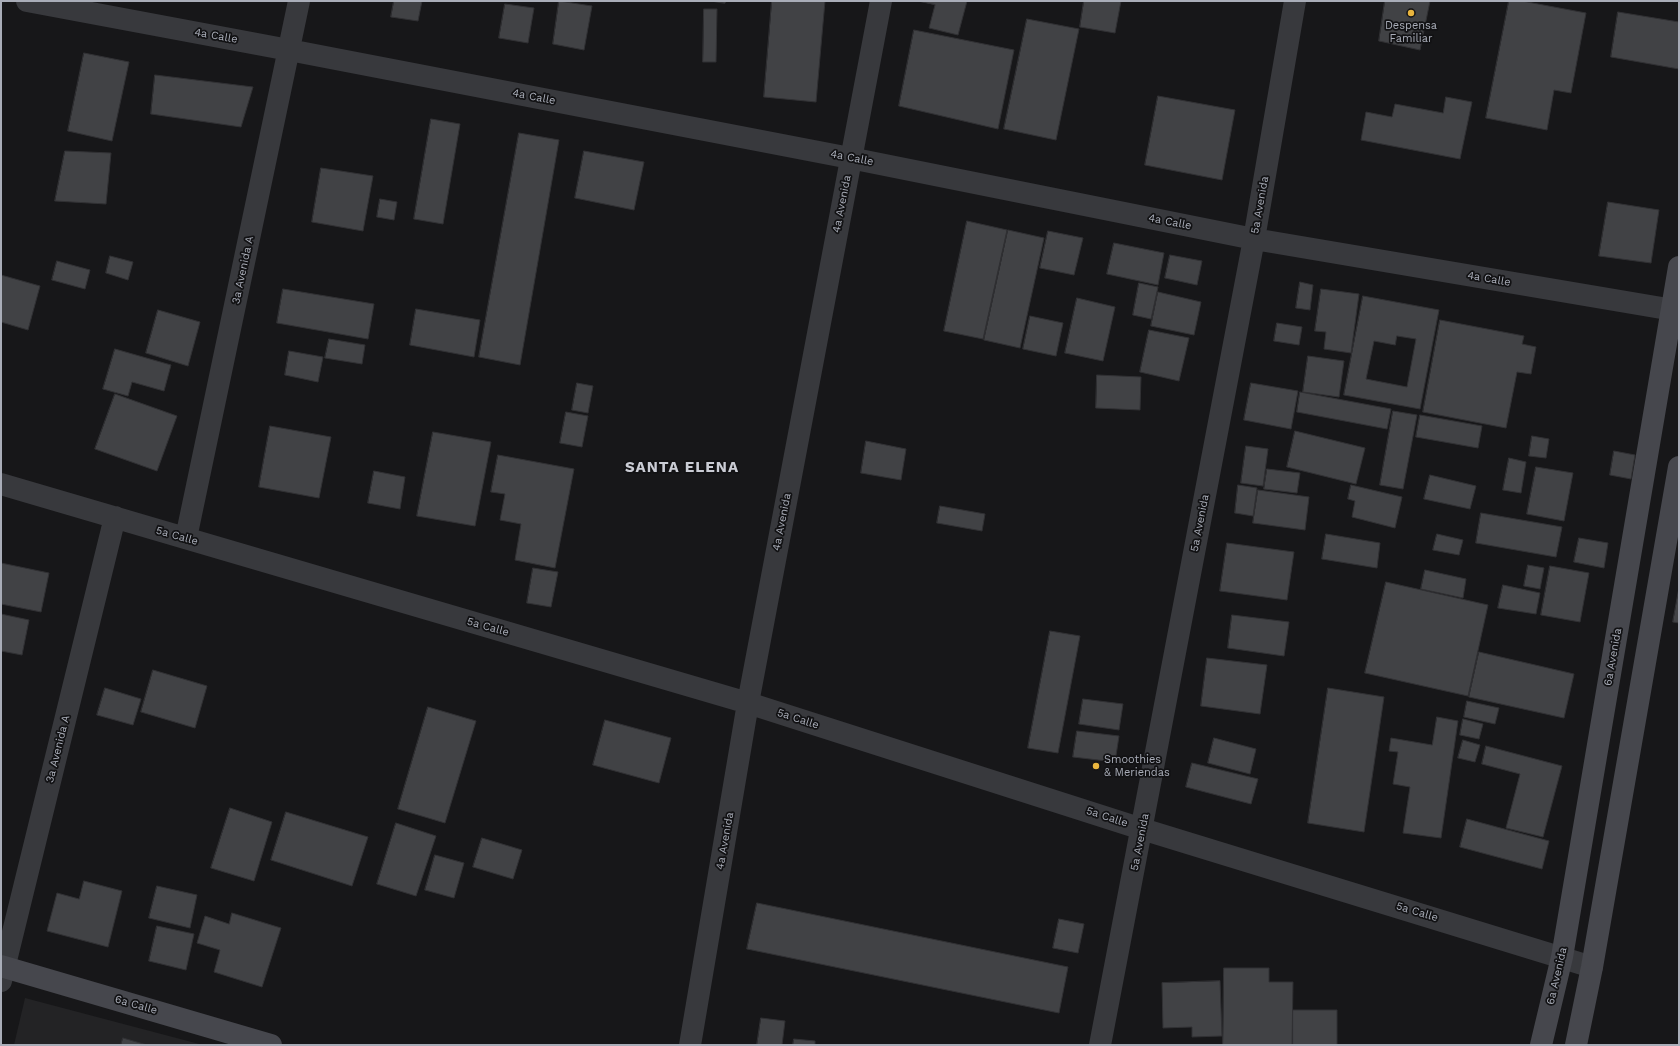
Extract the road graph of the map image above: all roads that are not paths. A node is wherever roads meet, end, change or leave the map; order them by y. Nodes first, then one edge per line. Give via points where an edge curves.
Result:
1 (27, 1) edge
2 (299, 1) edge
3 (881, 1) edge
4 (1296, 1) edge
5 (289, 50) junction
6 (850, 158) junction
7 (1254, 239) junction
8 (1679, 267) edge
9 (1675, 310) edge
10 (1679, 468) edge
11 (1, 484) edge
12 (115, 517) junction
13 (186, 538) junction
14 (748, 703) junction
15 (1142, 829) junction
16 (1562, 957) junction
17 (1592, 967) junction
18 (2, 971) edge
19 (271, 1045) edge
20 (690, 1045) edge
21 (1100, 1045) edge
22 (1541, 1045) edge
23 (1576, 1045) edge

1 - 5 street, 4a Calle
2 - 5 street, 3a Avenida A
3 - 6 street, 4a Avenida
4 - 7 street, 5a Avenida
5 - 6 street, 4a Calle
5 - 13 street, 3a Avenida A
6 - 7 street, 4a Calle
6 - 14 street, 4a Avenida
7 - 9 street, 4a Calle
7 - 15 street, 5a Avenida
8 - 9 street, 6a Avenida
9 - 16 street, 6a Avenida
10 - 17 street
11 - 12 street, 5a Calle
12 - 13 street, 5a Calle
12 - 18 street, 3a Avenida A
13 - 14 street, 5a Calle
14 - 15 street, 5a Calle
14 - 20 street, 4a Avenida
15 - 16 street, 5a Calle
15 - 21 street, 5a Avenida
16 - 17 street, 5a Calle
16 - 22 street, 6a Avenida
17 - 23 street
18 - 19 street, 6a Calle

